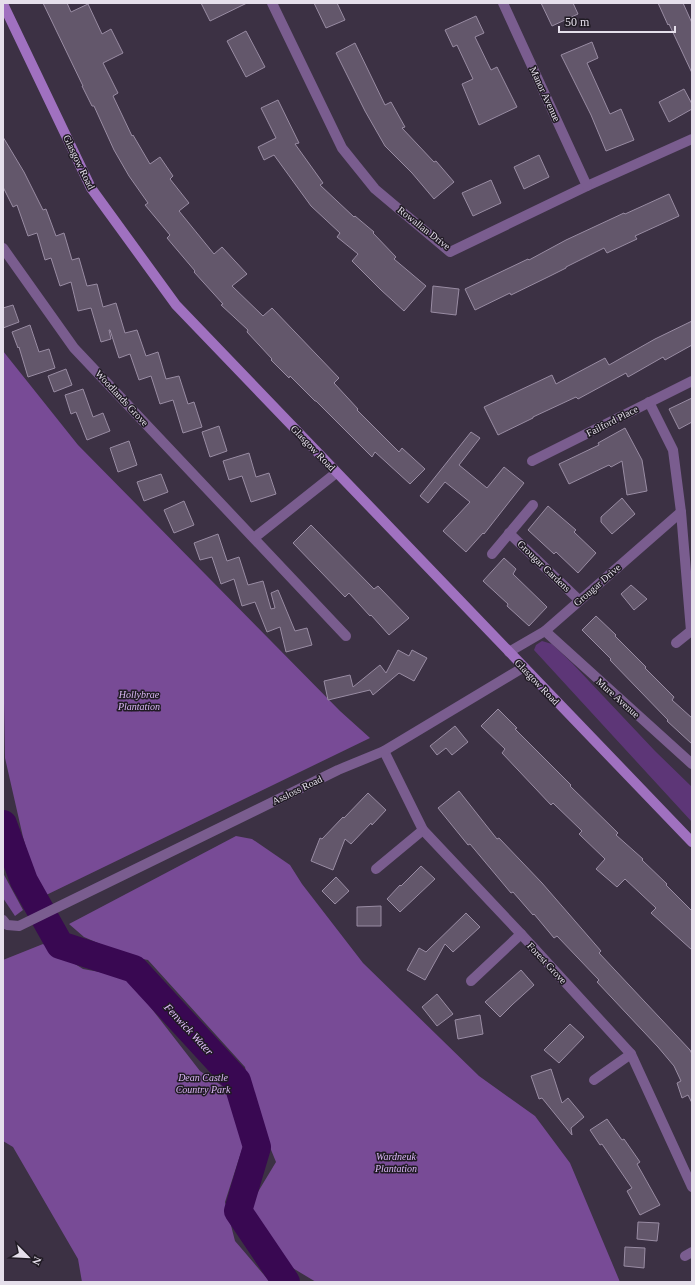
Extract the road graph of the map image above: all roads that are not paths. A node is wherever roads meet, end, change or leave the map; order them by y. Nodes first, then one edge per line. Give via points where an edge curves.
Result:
1 (272, 3) edge
2 (503, 3) edge
3 (3, 4) edge
4 (692, 139) edge
5 (587, 186) junction
6 (3, 248) edge
7 (692, 381) edge
8 (649, 402) junction
9 (532, 461) dead end
10 (336, 473) junction
11 (533, 505) dead end
12 (681, 512) junction
13 (510, 533) junction
14 (254, 538) junction
15 (492, 554) dead end
16 (579, 600) junction
17 (544, 631) junction
18 (346, 636) dead end
19 (676, 643) dead end
20 (509, 652) junction
21 (524, 668) junction
22 (384, 750) junction
23 (692, 764) edge
24 (423, 830) junction
25 (692, 842) edge
26 (376, 869) dead end
27 (3, 920) edge
28 (521, 934) junction
29 (471, 981) dead end
30 (631, 1054) junction
31 (594, 1080) dead end
32 (692, 1187) edge

1 - 5 street, Rowallan Drive via 342,148 375,188 450,252
2 - 5 street, Manor Avenue
3 - 10 main road, Glasgow Road via 90,188 176,305
4 - 5 street, Rowallan Drive
6 - 14 street, Woodlands Grove via 74,348
7 - 8 street, Failford Place
8 - 9 street, Failford Place
8 - 12 street via 673,450
10 - 14 street
10 - 20 main road, Glasgow Road
11 - 13 street, Grougar Gardens
12 - 16 street, Grougar Drive
12 - 19 street via 690,631
13 - 15 street, Grougar Gardens
13 - 16 street, Grougar Gardens
14 - 18 street, Woodlands Grove
16 - 17 street, Grougar Drive
17 - 20 street, Grougar Drive
17 - 23 street, Mure Avenue
20 - 21 main road, Glasgow Road
21 - 22 street, Assloss Road
21 - 25 main road, Glasgow Road
22 - 24 street, Forest Grove
22 - 27 street, Assloss Road via 19,926 7,925
24 - 26 street
24 - 28 street, Forest Grove
28 - 29 street
28 - 30 street, Forest Grove
30 - 31 street
30 - 32 street, Forest Grove

